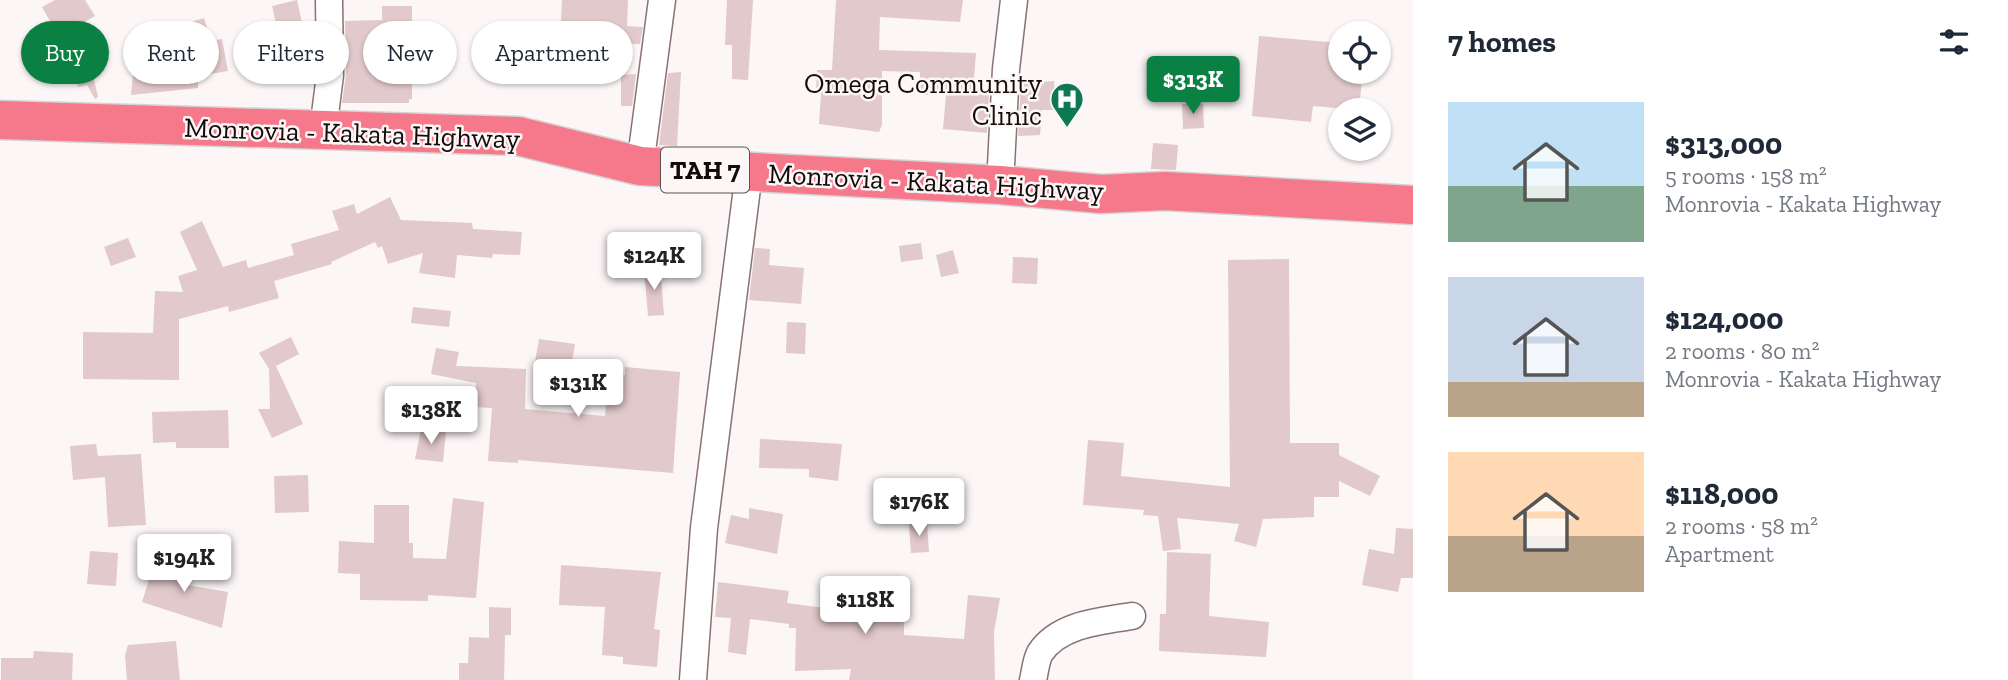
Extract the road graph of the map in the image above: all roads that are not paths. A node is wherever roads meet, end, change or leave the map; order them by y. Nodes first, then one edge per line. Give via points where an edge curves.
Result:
1 (329, 0) edge
2 (662, 0) edge
3 (1014, 0) edge
4 (0, 120) edge
5 (323, 130) junction
6 (640, 166) junction
7 (749, 172) junction
8 (1000, 185) junction
9 (1413, 205) edge
10 (1132, 616) dead end
11 (693, 680) edge
12 (1033, 680) edge

1 - 5 street via 330,75
2 - 6 street
3 - 8 street
4 - 5 highway, Monrovia - Kakata Highway / TAH 7
5 - 6 highway, Monrovia - Kakata Highway / TAH 7 via 518,136
6 - 7 highway, Monrovia - Kakata Highway / TAH 7
7 - 8 highway, Monrovia - Kakata Highway / TAH 7
7 - 11 street via 705,528
8 - 9 highway, Monrovia - Kakata Highway / TAH 7 via 1101,194 1164,191
10 - 12 street via 1057,634 1039,654

